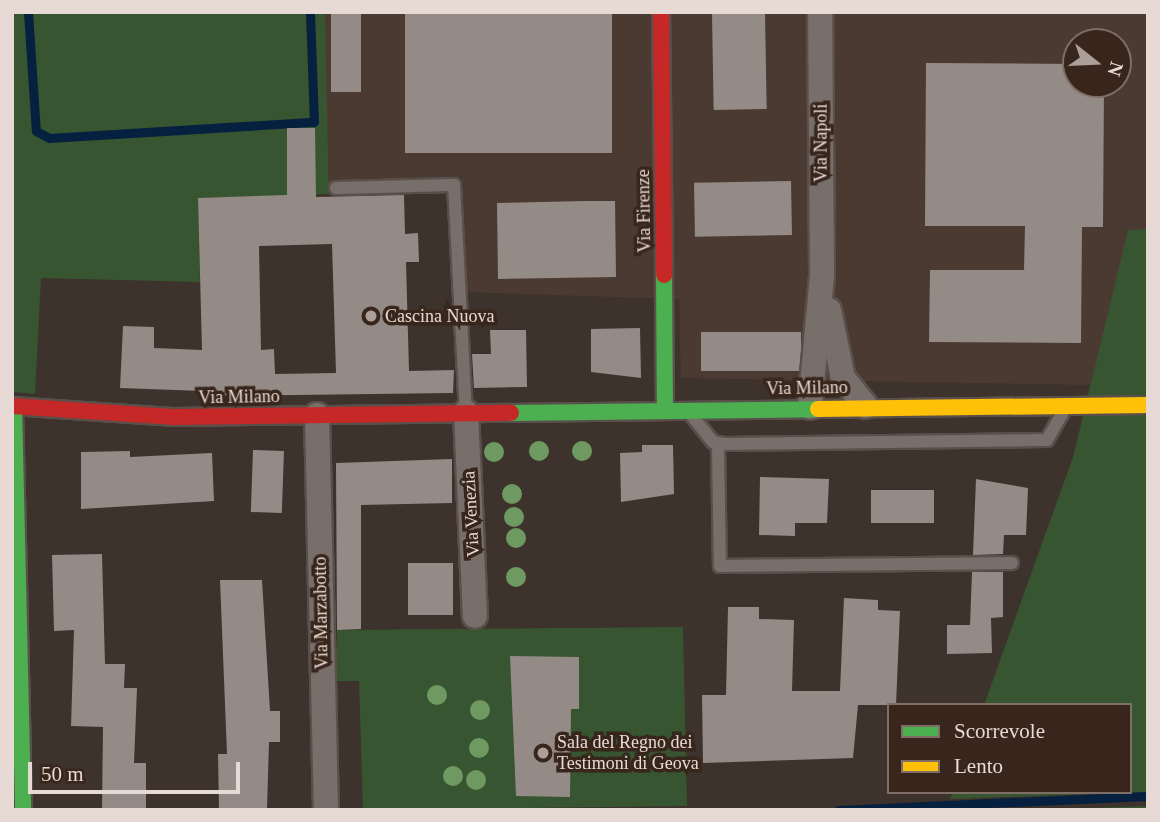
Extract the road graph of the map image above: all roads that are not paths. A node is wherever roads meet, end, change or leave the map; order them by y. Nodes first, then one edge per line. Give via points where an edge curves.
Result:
1 (661, 12) edge
2 (820, 12) edge
3 (336, 188) dead end
4 (822, 275) junction
5 (1066, 405) junction
6 (1148, 405) edge
7 (13, 406) edge
8 (866, 406) junction
9 (810, 407) junction
10 (665, 409) junction
11 (690, 409) junction
12 (466, 412) junction
13 (317, 415) junction
14 (718, 444) junction
15 (1012, 562) dead end
16 (475, 616) dead end
17 (23, 810) edge
18 (326, 810) edge

1 - 10 street, Via Firenze
2 - 4 street, Via Napoli
3 - 12 lane via 454,185 460,398
4 - 8 street, Via Napoli via 843,378
4 - 9 street, Via Napoli
5 - 6 street, Via Milano
5 - 8 street, Via Milano
5 - 14 lane via 1047,440
7 - 13 street, Via Milano via 137,415
7 - 17 street
8 - 9 street, Via Milano
9 - 11 street, Via Milano
10 - 11 street, Via Milano
10 - 12 street, Via Milano
11 - 14 lane
12 - 13 street, Via Milano
12 - 16 street, Via Venezia
13 - 18 street, Via Marzabotto
14 - 15 lane via 720,566

